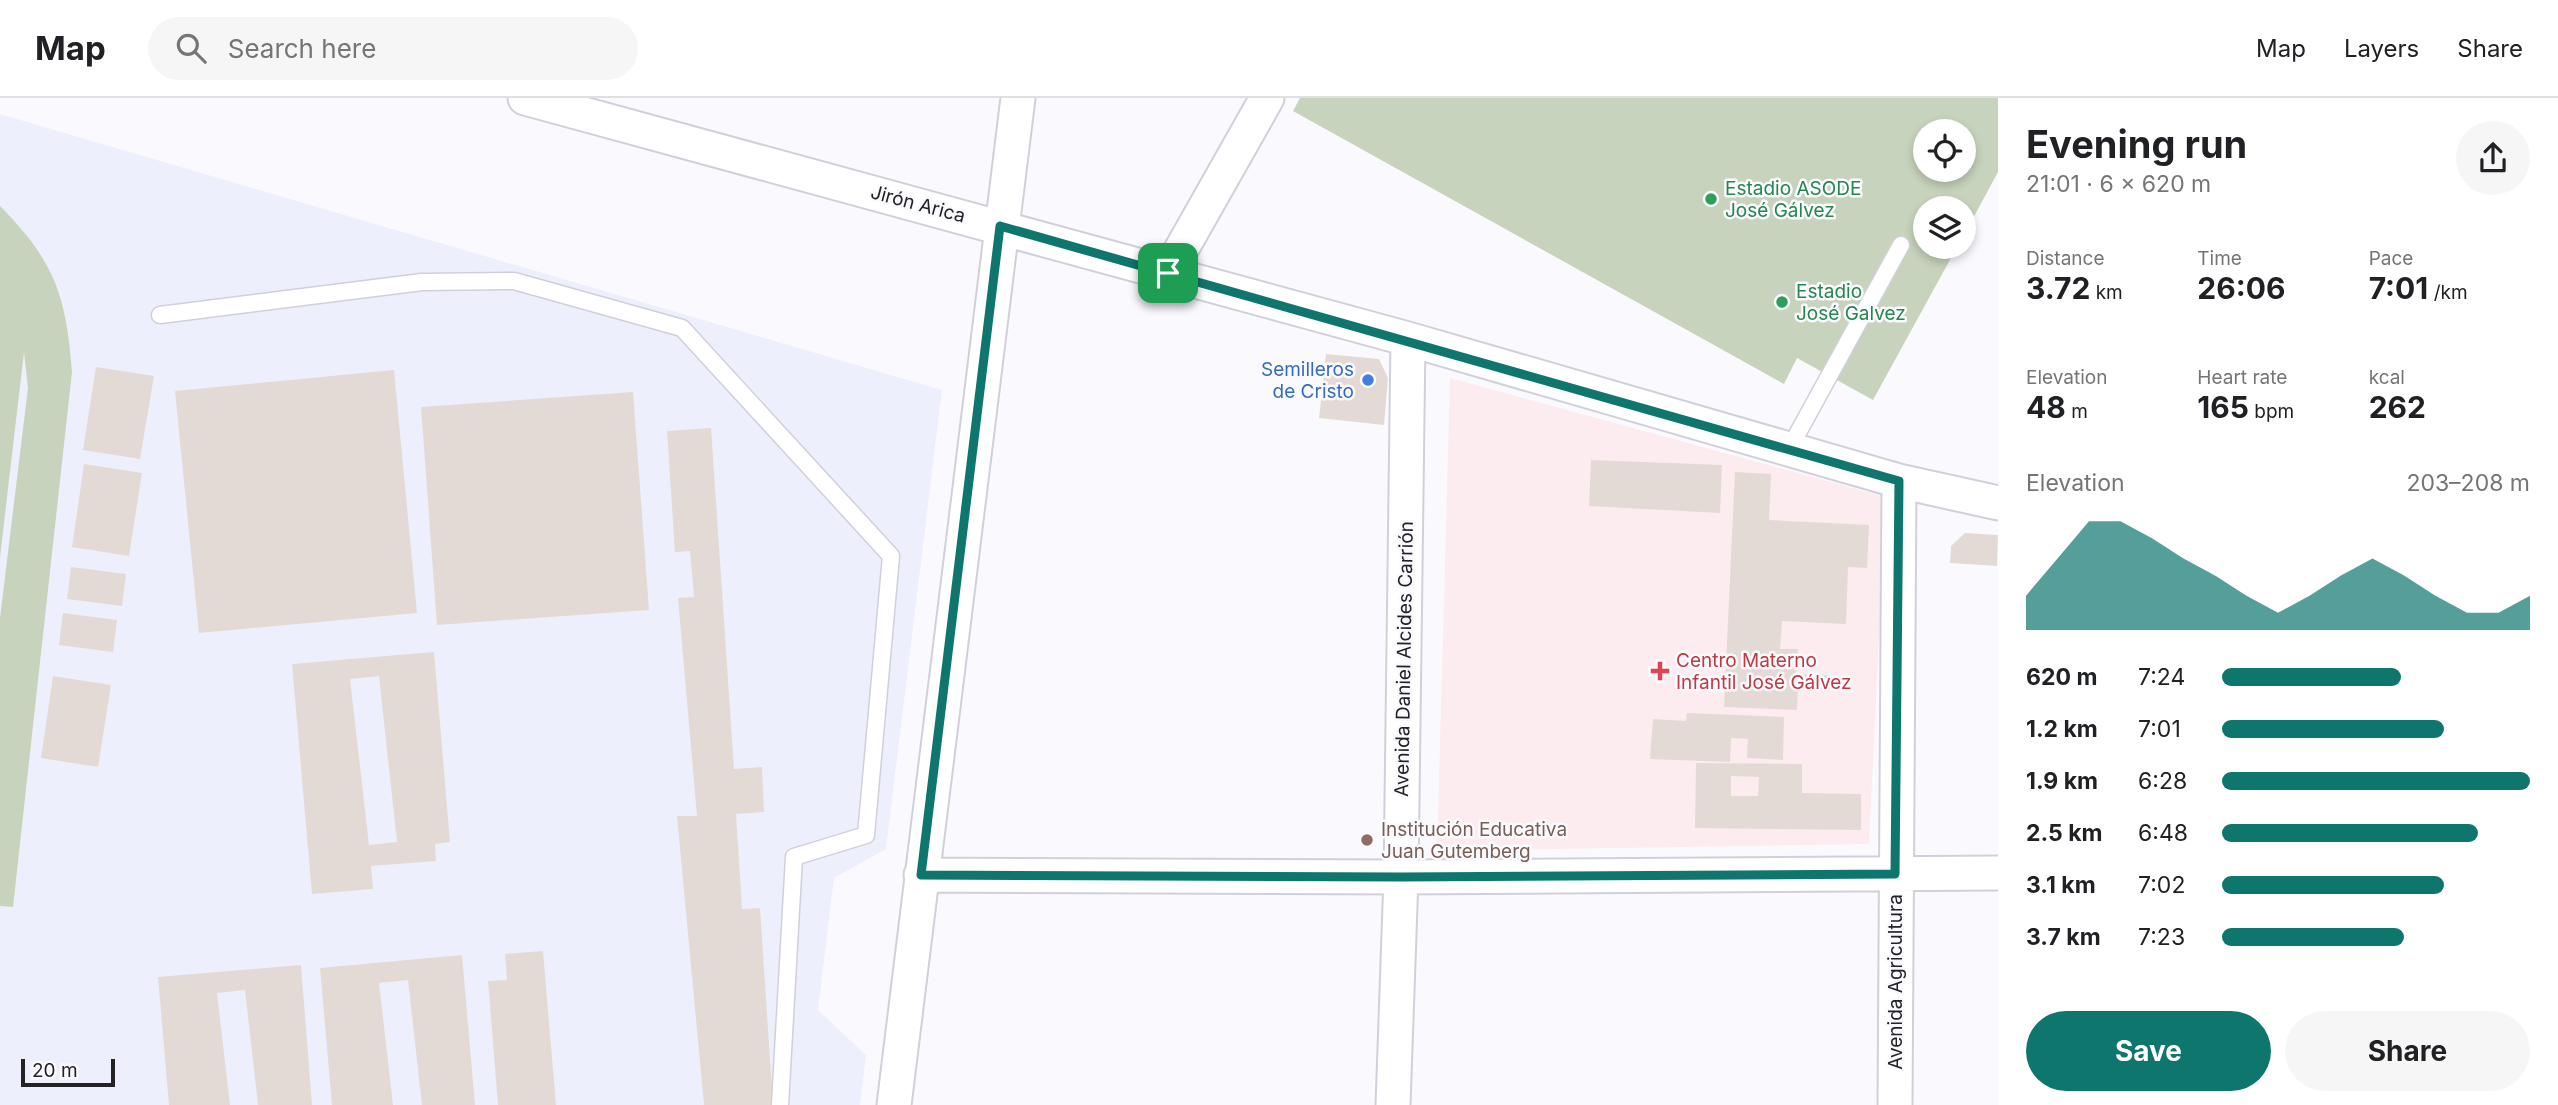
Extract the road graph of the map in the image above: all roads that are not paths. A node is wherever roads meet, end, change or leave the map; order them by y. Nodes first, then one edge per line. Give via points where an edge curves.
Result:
1 (525, 98) edge
2 (1018, 98) edge
3 (1267, 98) edge
4 (1000, 226) junction
5 (1901, 245) dead end
6 (1168, 273) junction
7 (160, 315) dead end
8 (1408, 340) junction
9 (1789, 449) junction
10 (1899, 481) junction
11 (1998, 503) edge
12 (1998, 873) edge
13 (1895, 874) junction
14 (921, 875) junction
15 (1401, 877) junction
16 (780, 1105) edge
17 (894, 1105) edge
18 (1393, 1105) edge
19 (1895, 1105) edge

1 - 4 street, Jirón Arica
2 - 4 street
3 - 6 street
4 - 6 street, Jirón Arica
4 - 14 street
5 - 9 lane
6 - 8 street, Jirón Arica
7 - 16 lane via 422,282 514,281 682,328 891,556 866,835 794,857
8 - 9 street, Jirón Arica
8 - 15 street, Avenida Daniel Alcides Carrión
9 - 10 street, Jirón Arica
10 - 11 street, Jirón Arica
10 - 13 street, Avenida Agricultura
12 - 13 street
13 - 15 street
13 - 19 street, Avenida Agricultura
14 - 15 street
14 - 17 street
15 - 18 street, Avenida Daniel Alcides Carrión

